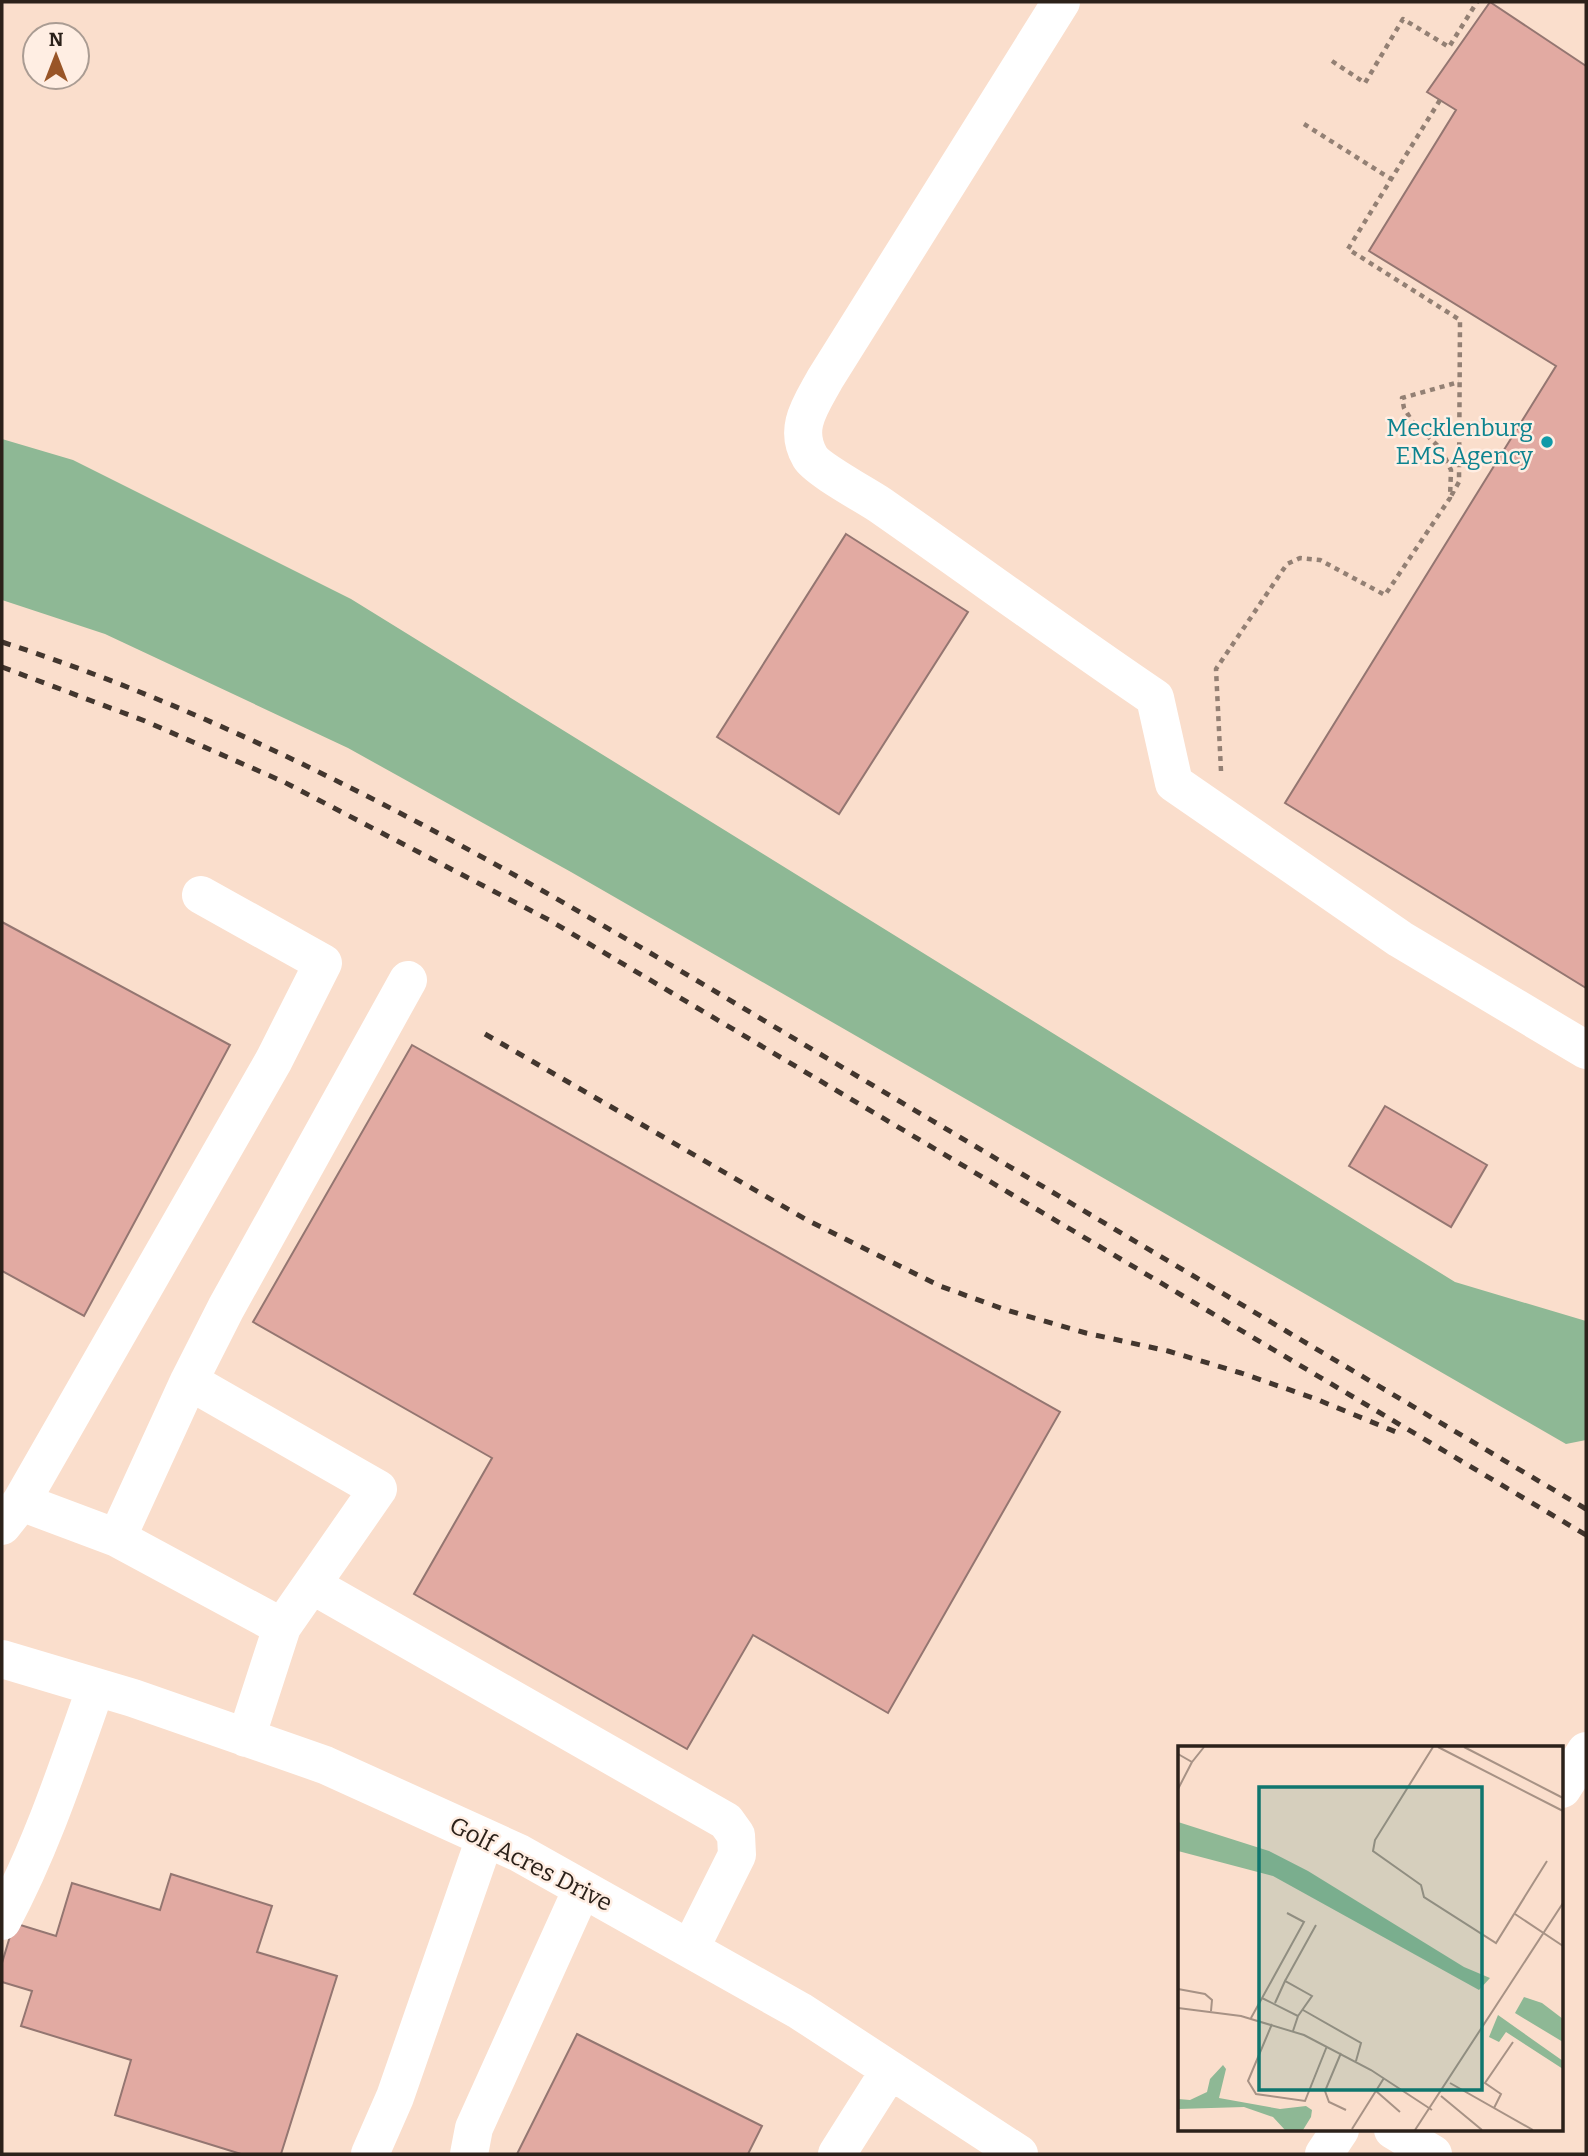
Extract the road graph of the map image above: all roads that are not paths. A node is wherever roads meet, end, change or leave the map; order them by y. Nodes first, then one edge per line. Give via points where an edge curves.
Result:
1 (1062, 2) edge
2 (201, 895) dead end
3 (408, 980) dead end
4 (1586, 1051) edge
5 (189, 1381) junction
6 (11, 1514) edge
7 (117, 1538) junction
8 (312, 1585) junction
9 (282, 1627) junction
10 (2, 1659) edge
11 (96, 1687) junction
12 (246, 1738) junction
13 (1586, 1751) edge
14 (1564, 1785) edge
15 (485, 1838) junction
16 (582, 1889) junction
17 (2, 1921) edge
18 (690, 1949) junction
19 (890, 2070) junction
20 (1339, 2132) edge
21 (1396, 2132) edge
22 (370, 2154) edge
23 (469, 2154) edge
24 (837, 2154) edge
25 (1020, 2154) edge
26 (1324, 2154) edge
27 (1433, 2154) edge

1 - 4 street via 825,379 806,415 802,438 811,460 1155,698 1174,783 1400,939
2 - 6 street via 323,963 274,1060
3 - 5 street
5 - 7 street
5 - 8 street via 378,1489
6 - 7 street
7 - 9 street
8 - 9 street
8 - 18 street via 726,1821 736,1835 737,1855
9 - 12 street
10 - 11 street, Golf Acres Drive
11 - 12 street, Golf Acres Drive
11 - 17 street via 54,1805
12 - 15 street, Golf Acres Drive via 326,1766
13 - 14 street
15 - 16 street, Golf Acres Drive
15 - 22 street via 395,2096
16 - 18 street, Golf Acres Drive
16 - 23 street via 474,2128
18 - 19 street, Golf Acres Drive via 800,2011
19 - 24 street
19 - 25 street, Golf Acres Drive
20 - 26 street
21 - 27 street

